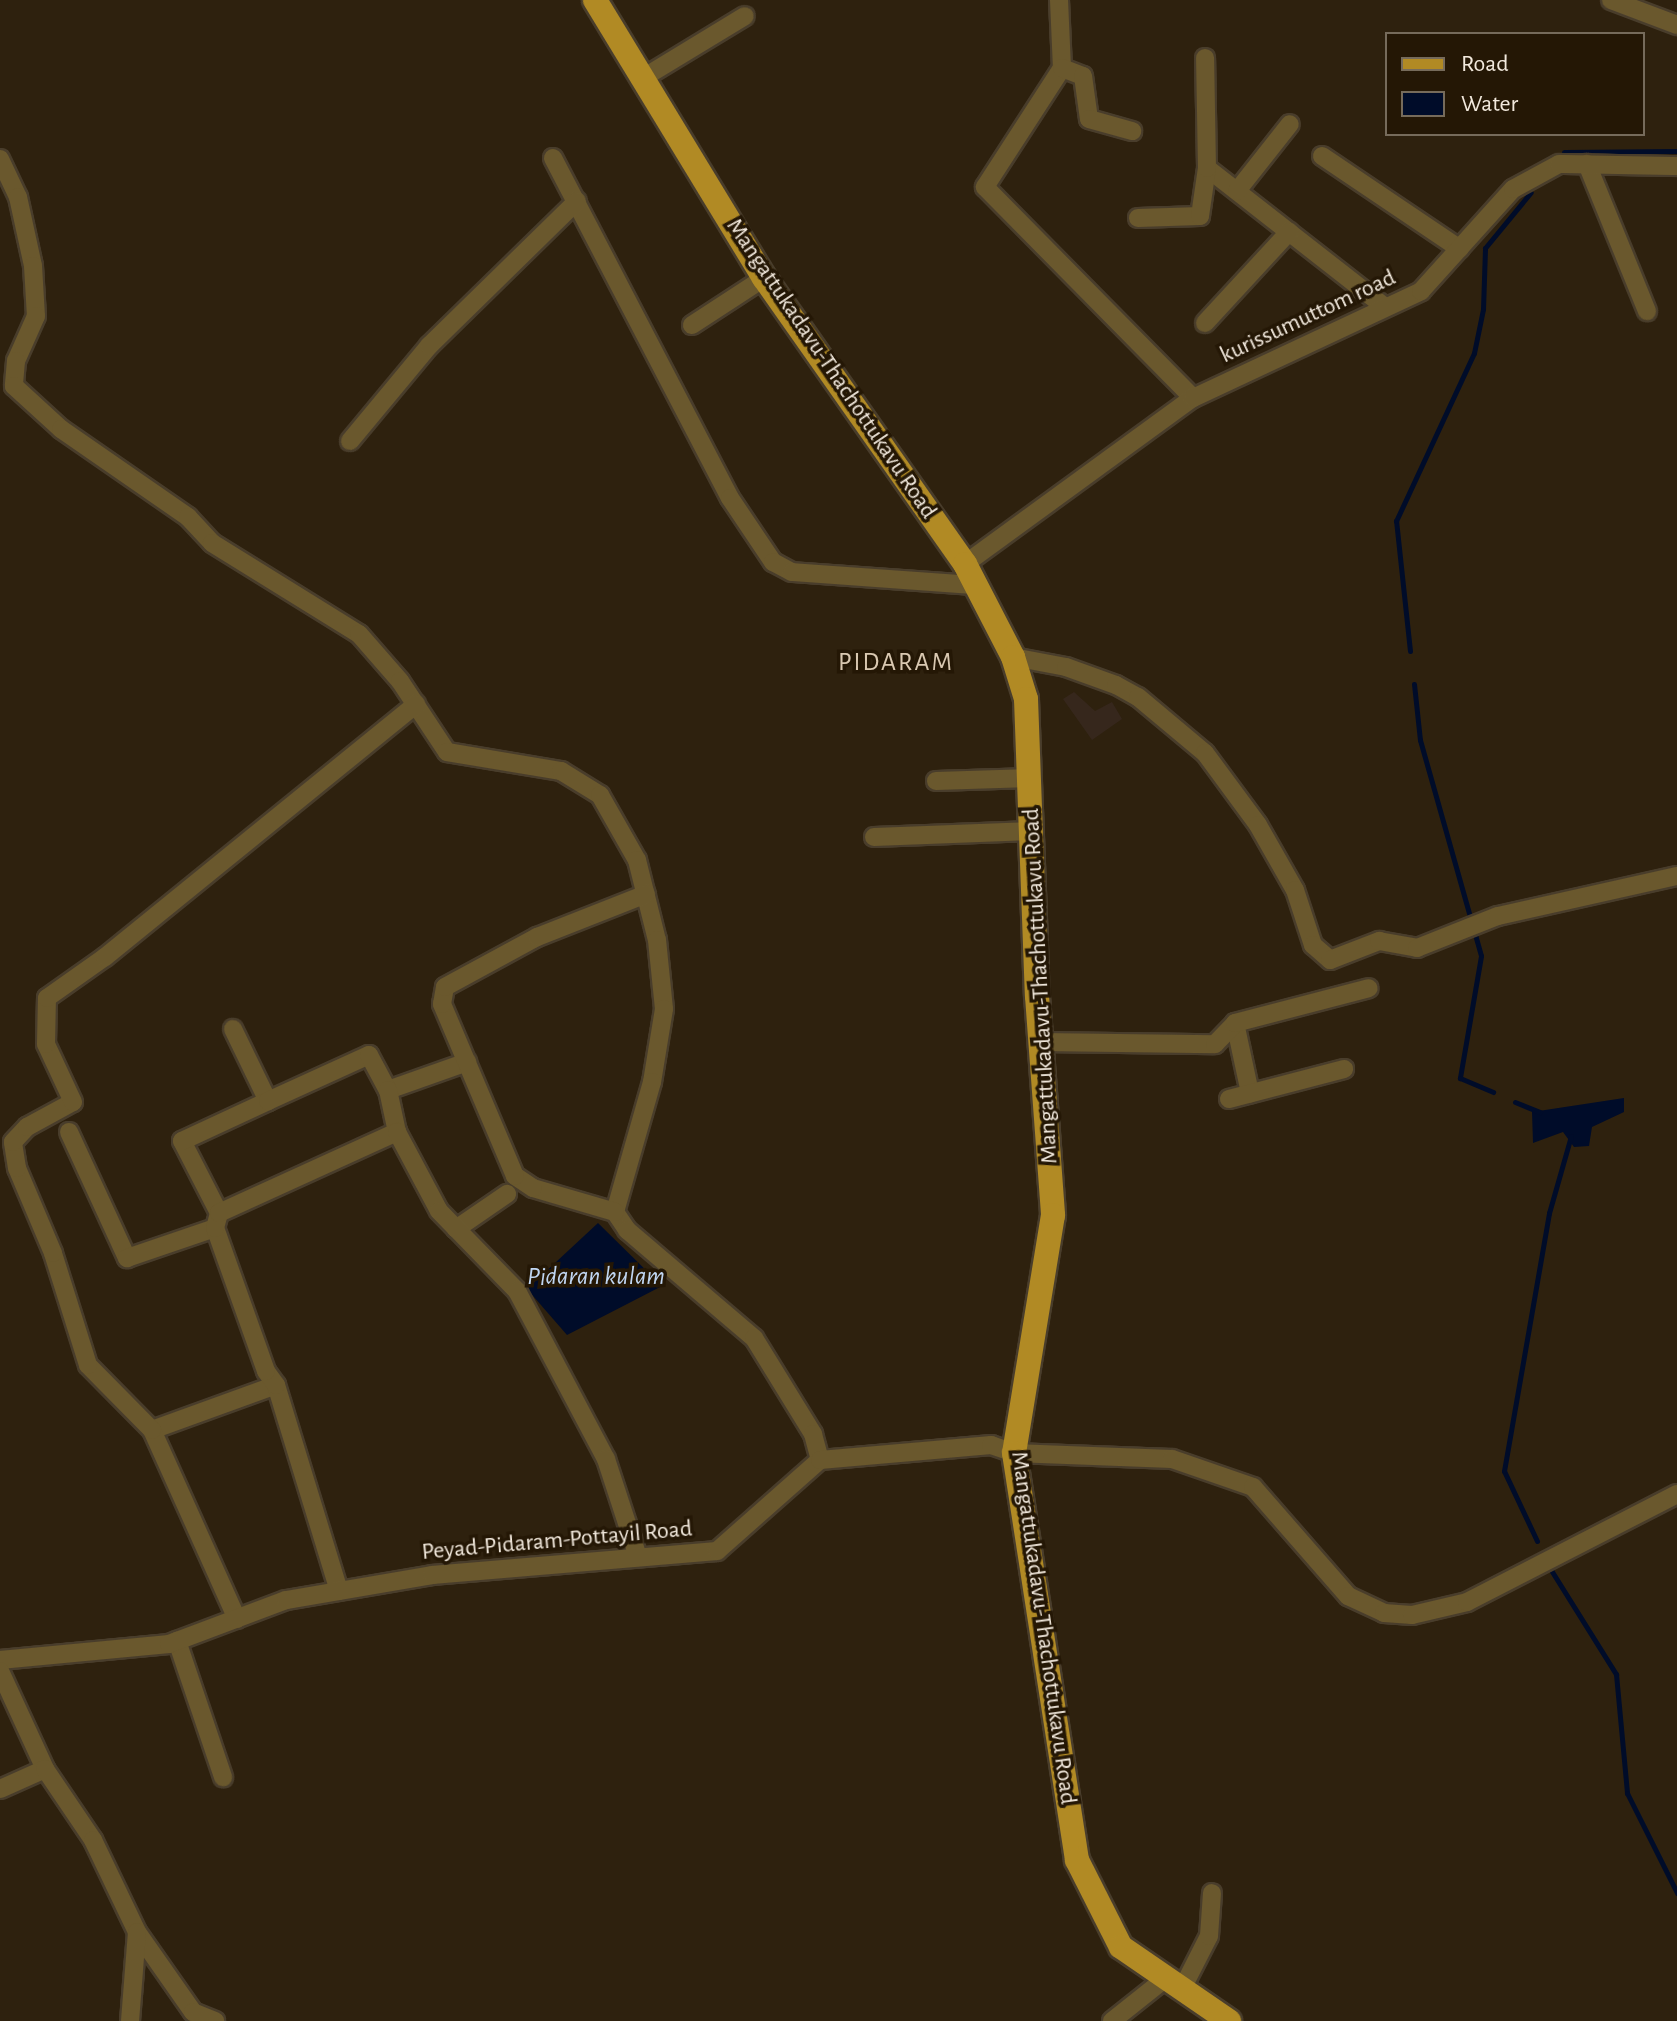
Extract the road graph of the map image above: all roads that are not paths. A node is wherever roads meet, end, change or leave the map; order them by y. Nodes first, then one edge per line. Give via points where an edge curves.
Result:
1 (595, 0) edge
2 (1059, 0) edge
3 (1611, 0) edge
4 (745, 16) dead end
5 (1677, 25) edge
6 (1205, 58) dead end
7 (1062, 68) junction
8 (643, 78) junction
9 (1290, 124) dead end
10 (1132, 131) dead end
11 (1322, 156) dead end
12 (553, 158) dead end
13 (0, 159) edge
14 (1587, 164) junction
15 (1677, 166) edge
16 (1207, 168) junction
17 (1237, 191) junction
18 (577, 201) junction
19 (1138, 218) dead end
20 (1289, 232) junction
21 (1460, 249) junction
22 (764, 278) junction
23 (1385, 307) junction
24 (1647, 311) dead end
25 (1205, 323) dead end
26 (692, 325) dead end
27 (1193, 398) junction
28 (350, 441) dead end
29 (970, 574) junction
30 (1013, 657) junction
31 (416, 704) junction
32 (1031, 778) junction
33 (936, 781) dead end
34 (1032, 831) junction
35 (874, 837) dead end
36 (1677, 876) edge
37 (646, 894) junction
38 (1369, 988) dead end
39 (1235, 1023) junction
40 (233, 1029) dead end
41 (1040, 1042) junction
42 (467, 1062) junction
43 (1344, 1069) dead end
44 (388, 1090) junction
45 (1250, 1093) junction
46 (1229, 1099) dead end
47 (268, 1101) junction
48 (69, 1132) dead end
49 (397, 1132) junction
50 (507, 1194) dead end
51 (615, 1212) junction
52 (217, 1221) junction
53 (456, 1229) junction
54 (276, 1385) junction
55 (152, 1430) junction
56 (1014, 1453) junction
57 (820, 1460) junction
58 (1677, 1494) edge
59 (638, 1557) junction
60 (339, 1591) junction
61 (237, 1619) junction
62 (177, 1641) junction
63 (0, 1660) edge
64 (0, 1671) edge
65 (45, 1769) junction
66 (223, 1777) dead end
67 (0, 1789) edge
68 (1212, 1893) dead end
69 (137, 1932) junction
70 (1174, 1983) junction
71 (130, 2021) edge
72 (215, 2021) edge
73 (1112, 2021) edge
74 (1229, 2021) edge

1 - 8 main road, Mangattukadavu-Thachottukavu Road
2 - 7 street
3 - 5 street
4 - 8 street
6 - 16 street
7 - 10 street via 1083,76 1089,119
7 - 27 street via 985,187
8 - 22 main road, Mangattukadavu-Thachottukavu Road
9 - 17 street
11 - 21 street
12 - 18 street
13 - 31 street via 18,197 33,266 36,316 16,361 14,386 61,429 188,517 212,543 359,634
14 - 15 street, kurissumuttom road
14 - 21 street, kurissumuttom road via 1559,164 1513,189
14 - 24 street
16 - 17 street
16 - 19 street via 1200,216
17 - 20 street
18 - 28 street via 429,346
18 - 29 street via 730,498 773,562 792,572
20 - 23 street
20 - 25 street
21 - 23 street, kurissumuttom road via 1421,291
22 - 26 street
22 - 29 main road, Mangattukadavu-Thachottukavu Road
23 - 27 street, kurissumuttom road
27 - 29 street, kurissumuttom road
29 - 30 main road, Mangattukadavu-Thachottukavu Road
30 - 32 main road, Mangattukadavu-Thachottukavu Road via 1026,699
30 - 36 street via 1066,667 1116,685 1205,753 1258,825 1295,890 1313,945 1330,960 1379,941 1417,948 1490,920
31 - 37 street via 447,752 561,771 600,795 637,860
31 - 55 street via 105,957 47,998 46,1044 73,1102 27,1127 13,1142 17,1168 53,1253 88,1365
32 - 33 street
32 - 34 main road, Mangattukadavu-Thachottukavu Road
34 - 35 street
34 - 41 main road, Mangattukadavu-Thachottukavu Road
37 - 42 street via 537,937 445,987 442,1004
37 - 51 street via 664,1009 652,1082
38 - 39 street
39 - 41 street via 1215,1044
39 - 45 street
40 - 47 street
41 - 56 main road, Mangattukadavu-Thachottukavu Road via 1053,1215
42 - 44 street
42 - 51 street via 515,1176 533,1188
43 - 45 street
44 - 47 street via 369,1055
44 - 49 street
45 - 46 street
47 - 52 street via 182,1141
48 - 52 street via 127,1258
49 - 52 street
49 - 53 street via 439,1211
50 - 53 street
51 - 57 street via 638,1241 754,1338 813,1434
52 - 54 street via 266,1371
53 - 59 street via 517,1291 606,1459
54 - 55 street
54 - 60 street
55 - 61 street
56 - 57 street via 991,1445
56 - 58 street via 1142,1455 1229,1475 1269,1501 1348,1596 1384,1613 1412,1615 1467,1602
56 - 70 main road, Mangattukadavu-Thachottukavu Road via 1077,1860 1121,1947
57 - 59 street, Peyad-Pidaram-Pottayil Road via 717,1551
59 - 60 street, Peyad-Pidaram-Pottayil Road via 432,1575
60 - 61 street, Peyad-Pidaram-Pottayil Road via 286,1600
61 - 62 street, Peyad-Pidaram-Pottayil Road
62 - 63 street, Peyad-Pidaram-Pottayil Road
62 - 66 street
64 - 65 street
65 - 67 street
65 - 69 street via 93,1840
68 - 70 street via 1209,1936
69 - 71 street
69 - 72 street via 193,2012
70 - 73 street
70 - 74 main road, Mangattukadavu-Thachottukavu Road

